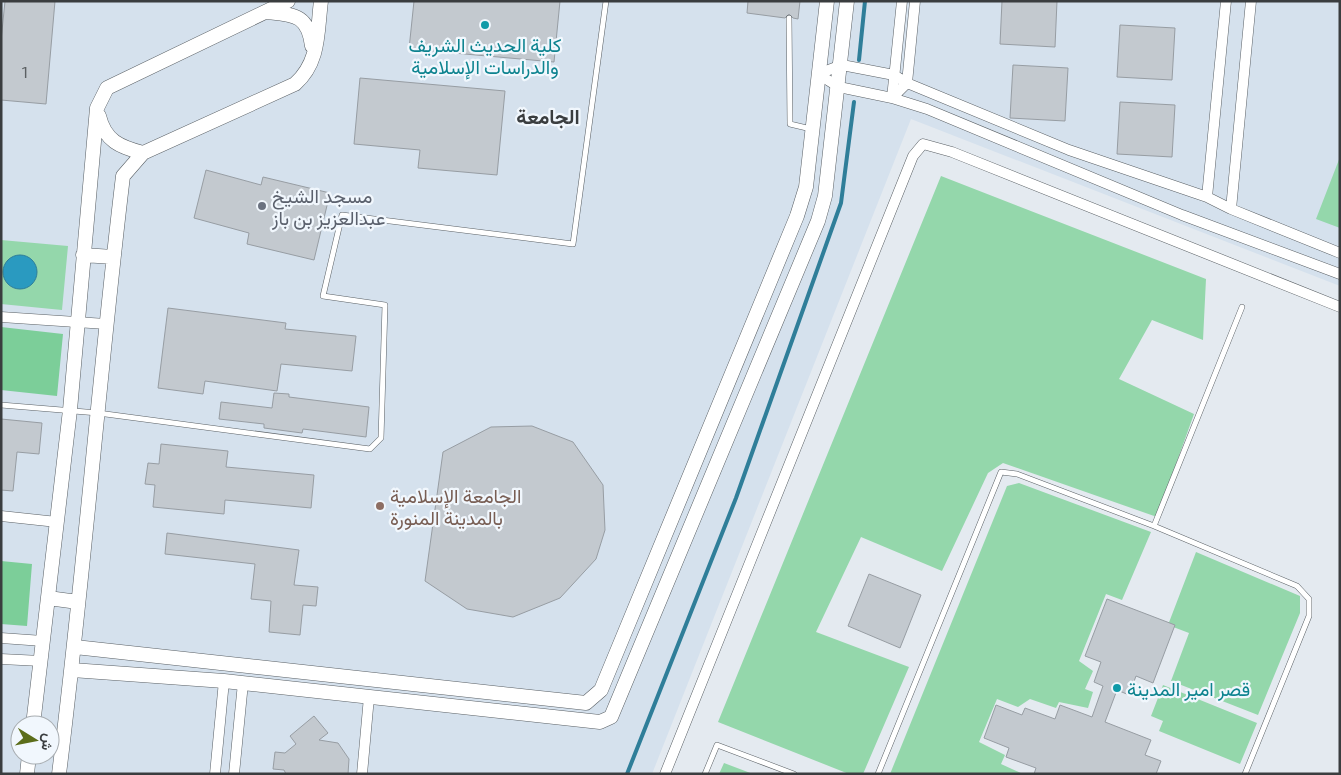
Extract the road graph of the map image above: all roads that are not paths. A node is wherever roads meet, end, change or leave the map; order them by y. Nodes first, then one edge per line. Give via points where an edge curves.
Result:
1 (288, 1) edge
2 (321, 1) edge
3 (606, 1) edge
4 (827, 1) edge
5 (847, 1) edge
6 (902, 1) edge
7 (915, 1) edge
8 (1226, 1) edge
9 (1251, 1) edge
10 (266, 12) junction
11 (789, 18) dead end
12 (314, 59) junction
13 (842, 65) junction
14 (818, 74) junction
15 (894, 75) junction
16 (906, 83) junction
17 (839, 87) junction
18 (892, 98) junction
19 (97, 108) junction
20 (812, 129) junction
21 (143, 153) junction
22 (1207, 197) junction
23 (1231, 209) junction
24 (1340, 252) edge
25 (83, 254) junction
26 (113, 258) junction
27 (1340, 274) edge
28 (1242, 308) dead end
29 (1340, 308) edge
30 (1, 318) edge
31 (79, 323) junction
32 (106, 324) junction
33 (1, 405) edge
34 (70, 410) junction
35 (98, 413) junction
36 (1, 516) edge
37 (57, 522) junction
38 (1154, 526) junction
39 (48, 598) junction
40 (78, 602) junction
41 (1, 638) edge
42 (43, 641) junction
43 (75, 647) junction
44 (1, 659) edge
45 (41, 661) junction
46 (72, 670) junction
47 (224, 681) junction
48 (243, 683) junction
49 (369, 697) junction
50 (34, 715) edge
51 (59, 774) edge
52 (215, 774) edge
53 (234, 774) edge
54 (362, 774) edge
55 (665, 774) edge
56 (705, 774) edge
57 (794, 774) edge
58 (878, 774) edge
59 (1245, 774) edge

1 - 10 main road
2 - 12 main road
3 - 35 lane via 573,244 342,215 323,296 385,305 381,438 370,448
4 - 14 main road
5 - 13 main road
6 - 15 street
7 - 16 street
8 - 22 street
9 - 23 street
10 - 12 main road via 294,16 310,30
10 - 19 main road via 107,88
11 - 20 lane via 790,124
12 - 21 main road via 295,84
13 - 14 street
13 - 15 street
13 - 17 main road
14 - 17 street
14 - 20 main road
15 - 16 street
15 - 18 street
16 - 18 street
16 - 22 street via 1069,150
17 - 18 street
17 - 49 main road via 825,196 818,221 611,717 600,722
18 - 27 street via 927,109 1182,215
19 - 21 main road via 102,129 112,141
19 - 25 main road
20 - 43 main road via 806,187 797,216 601,690 586,703
21 - 26 main road via 123,176
22 - 23 street
23 - 24 street
25 - 26 main road
25 - 31 main road
26 - 32 main road
28 - 38 lane
29 - 55 street via 952,152 923,144 913,156
30 - 31 street
31 - 32 street
31 - 34 main road
32 - 35 main road
33 - 34 lane
34 - 35 lane
34 - 37 main road
35 - 40 main road
36 - 37 street
37 - 39 main road
38 - 58 lane via 1017,474 1000,472
38 - 59 lane via 1298,586 1309,599 1309,616
39 - 40 main road
39 - 42 main road
40 - 43 main road
41 - 42 street
42 - 45 main road
43 - 46 main road
44 - 45 street
45 - 50 main road
46 - 47 main road
46 - 51 main road
47 - 48 main road
47 - 52 street
48 - 49 main road
48 - 53 street
49 - 54 street
56 - 57 lane via 717,745

